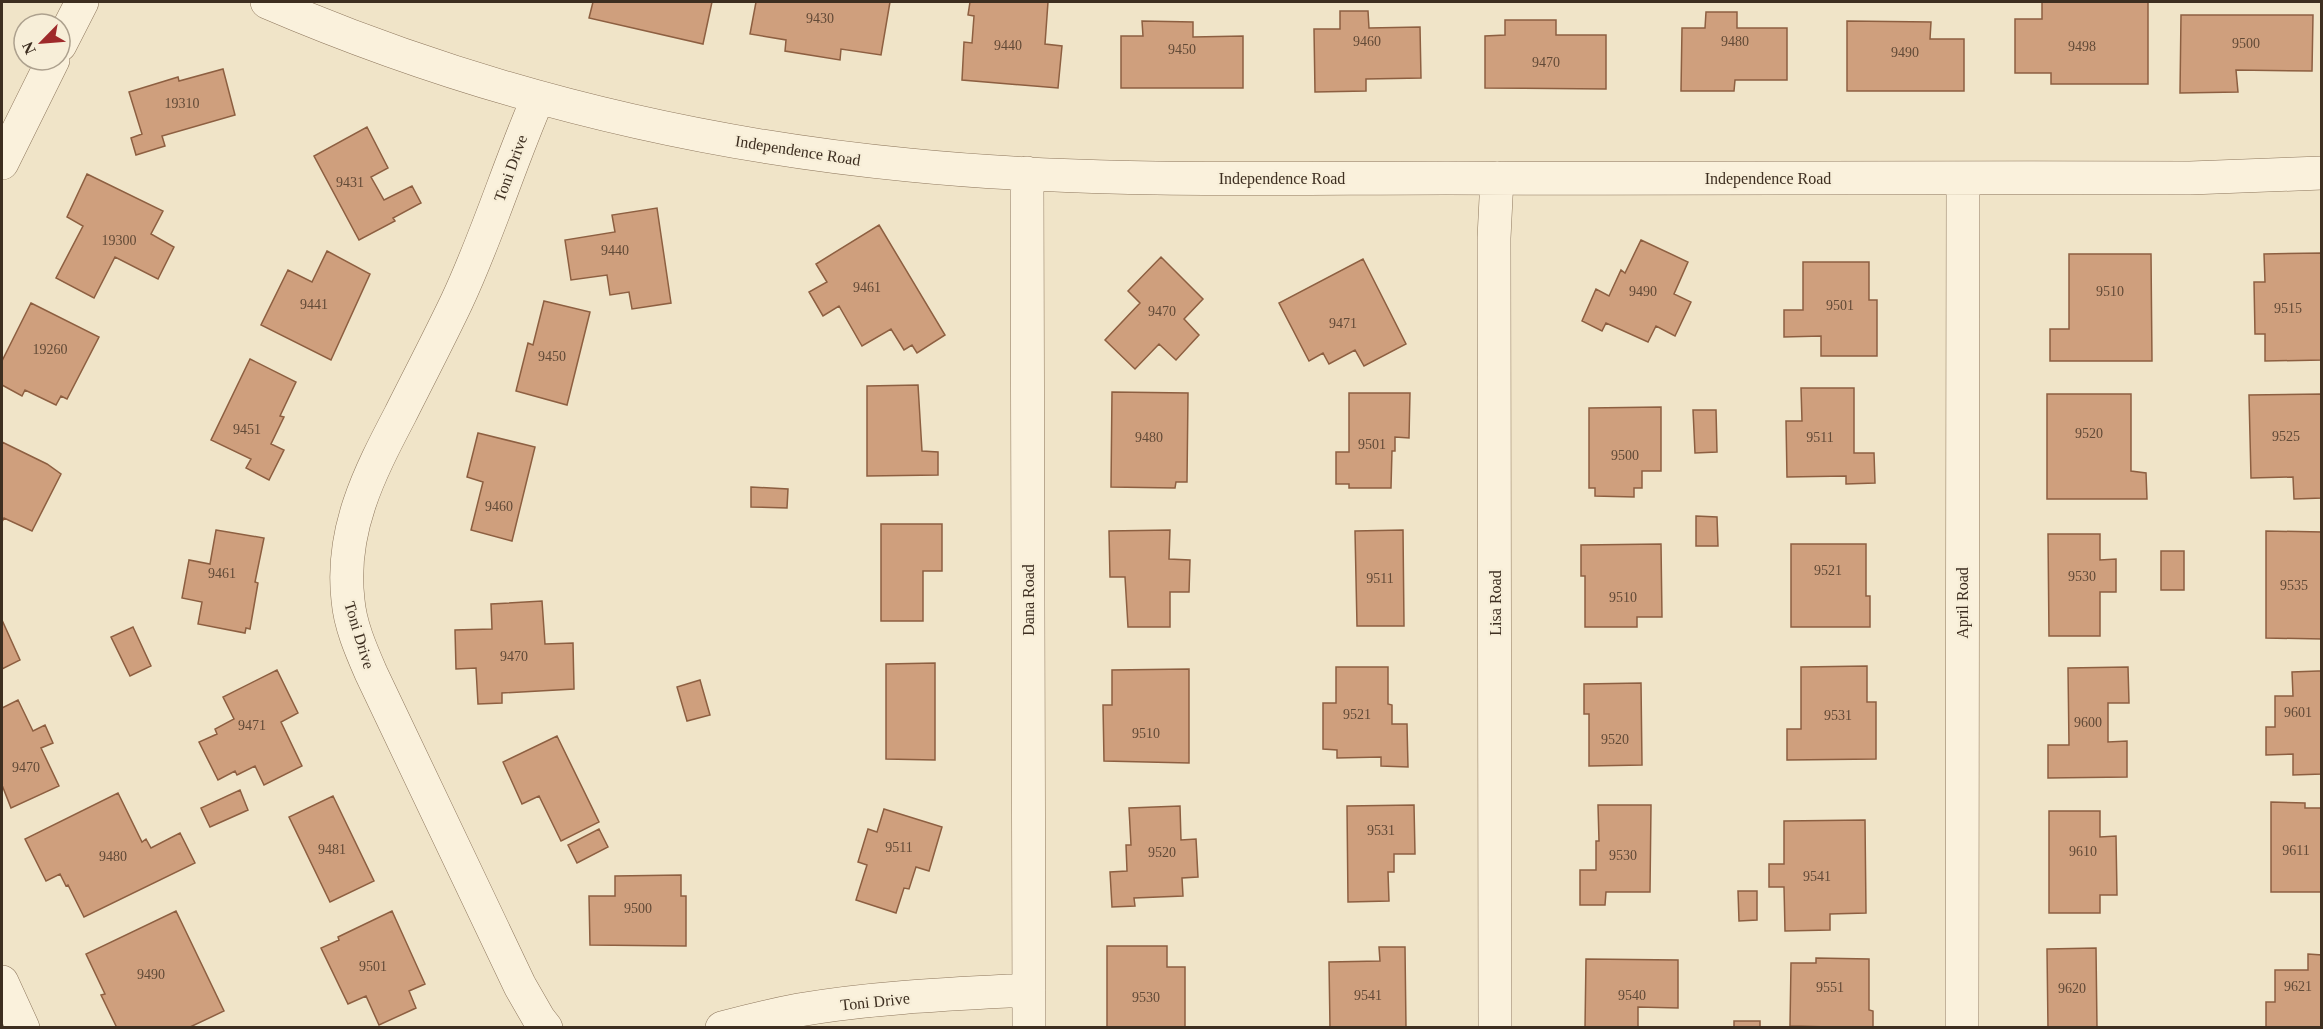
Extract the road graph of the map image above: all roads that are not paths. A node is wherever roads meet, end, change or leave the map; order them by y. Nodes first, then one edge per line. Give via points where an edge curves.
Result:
1 (82, 2) edge
2 (267, 2) edge
3 (72, 22) edge
4 (47, 72) edge
5 (538, 98) junction
6 (2, 163) edge
7 (1027, 173) junction
8 (2322, 173) edge
9 (1497, 178) junction
10 (1963, 178) junction
11 (2, 982) edge
12 (1029, 990) junction
13 (23, 1028) edge
14 (546, 1028) edge
15 (722, 1028) edge
16 (1029, 1028) edge
17 (1495, 1028) edge
18 (1962, 1028) edge

1 - 3 street
2 - 5 street, Independence Road via 387,50
4 - 6 street
5 - 7 street, Independence Road via 680,130 815,153 909,165
5 - 14 street, Toni Drive via 457,301 362,491 348,543 346,583 352,620 370,673 520,986
7 - 9 street, Independence Road
7 - 12 street, Dana Road
8 - 10 street, Independence Road via 2190,178
9 - 10 street, Independence Road
9 - 17 street, Lisa Road
10 - 18 street, April Road
11 - 13 street
12 - 15 street, Toni Drive via 838,1005
12 - 16 street, Dana Road

